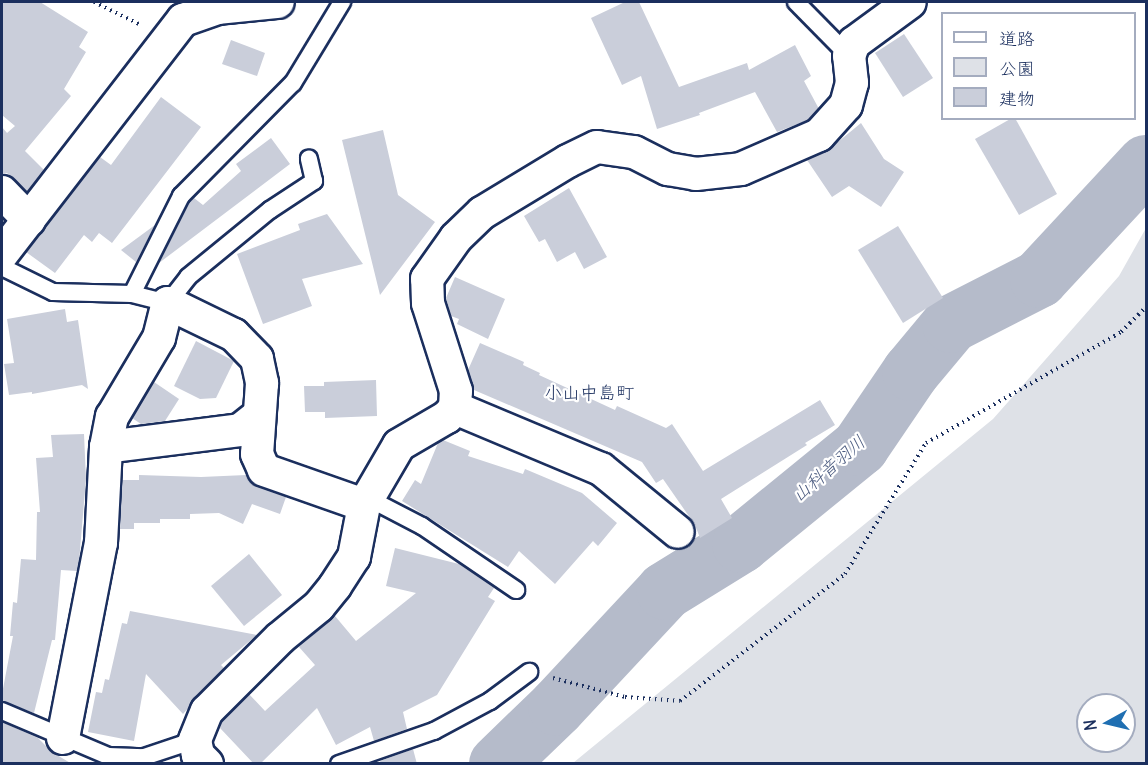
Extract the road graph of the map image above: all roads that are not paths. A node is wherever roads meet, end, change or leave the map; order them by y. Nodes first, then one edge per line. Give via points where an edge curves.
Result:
1 (278, 2) edge
2 (342, 2) edge
3 (796, 2) edge
4 (910, 2) edge
5 (849, 57) junction
6 (309, 159) dead end
7 (2, 192) edge
8 (29, 220) junction
9 (2, 254) edge
10 (2, 267) edge
11 (132, 294) junction
12 (168, 303) junction
13 (455, 408) junction
14 (260, 415) junction
15 (106, 447) junction
16 (366, 501) junction
17 (678, 532) dead end
18 (516, 590) dead end
19 (529, 672) road end
20 (2, 711) edge
21 (63, 738) junction
22 (201, 752) edge
23 (339, 764) edge

1 - 8 street via 219,8 183,21
2 - 11 lane via 293,83 181,196
3 - 5 lane
4 - 5 street via 854,43
5 - 13 street via 852,83 846,105 819,135 741,169 696,174 668,170 634,152 597,147 482,213 456,238 428,279 428,303 456,391
6 - 12 lane via 314,181 270,210 188,277
7 - 8 street
8 - 9 street
10 - 11 lane via 53,292
11 - 12 lane
12 - 14 street via 234,335 257,358
12 - 15 street via 159,338 112,417
13 - 16 street via 447,417 399,445
13 - 17 street via 601,469
14 - 15 street via 240,430
14 - 16 street via 257,454 264,470
15 - 21 street via 101,543
16 - 18 lane via 422,526
16 - 22 street via 354,557 335,586 319,606 280,638 207,711
19 - 23 lane via 490,701 434,731
20 - 21 lane
21 - 22 lane via 108,756 144,758

